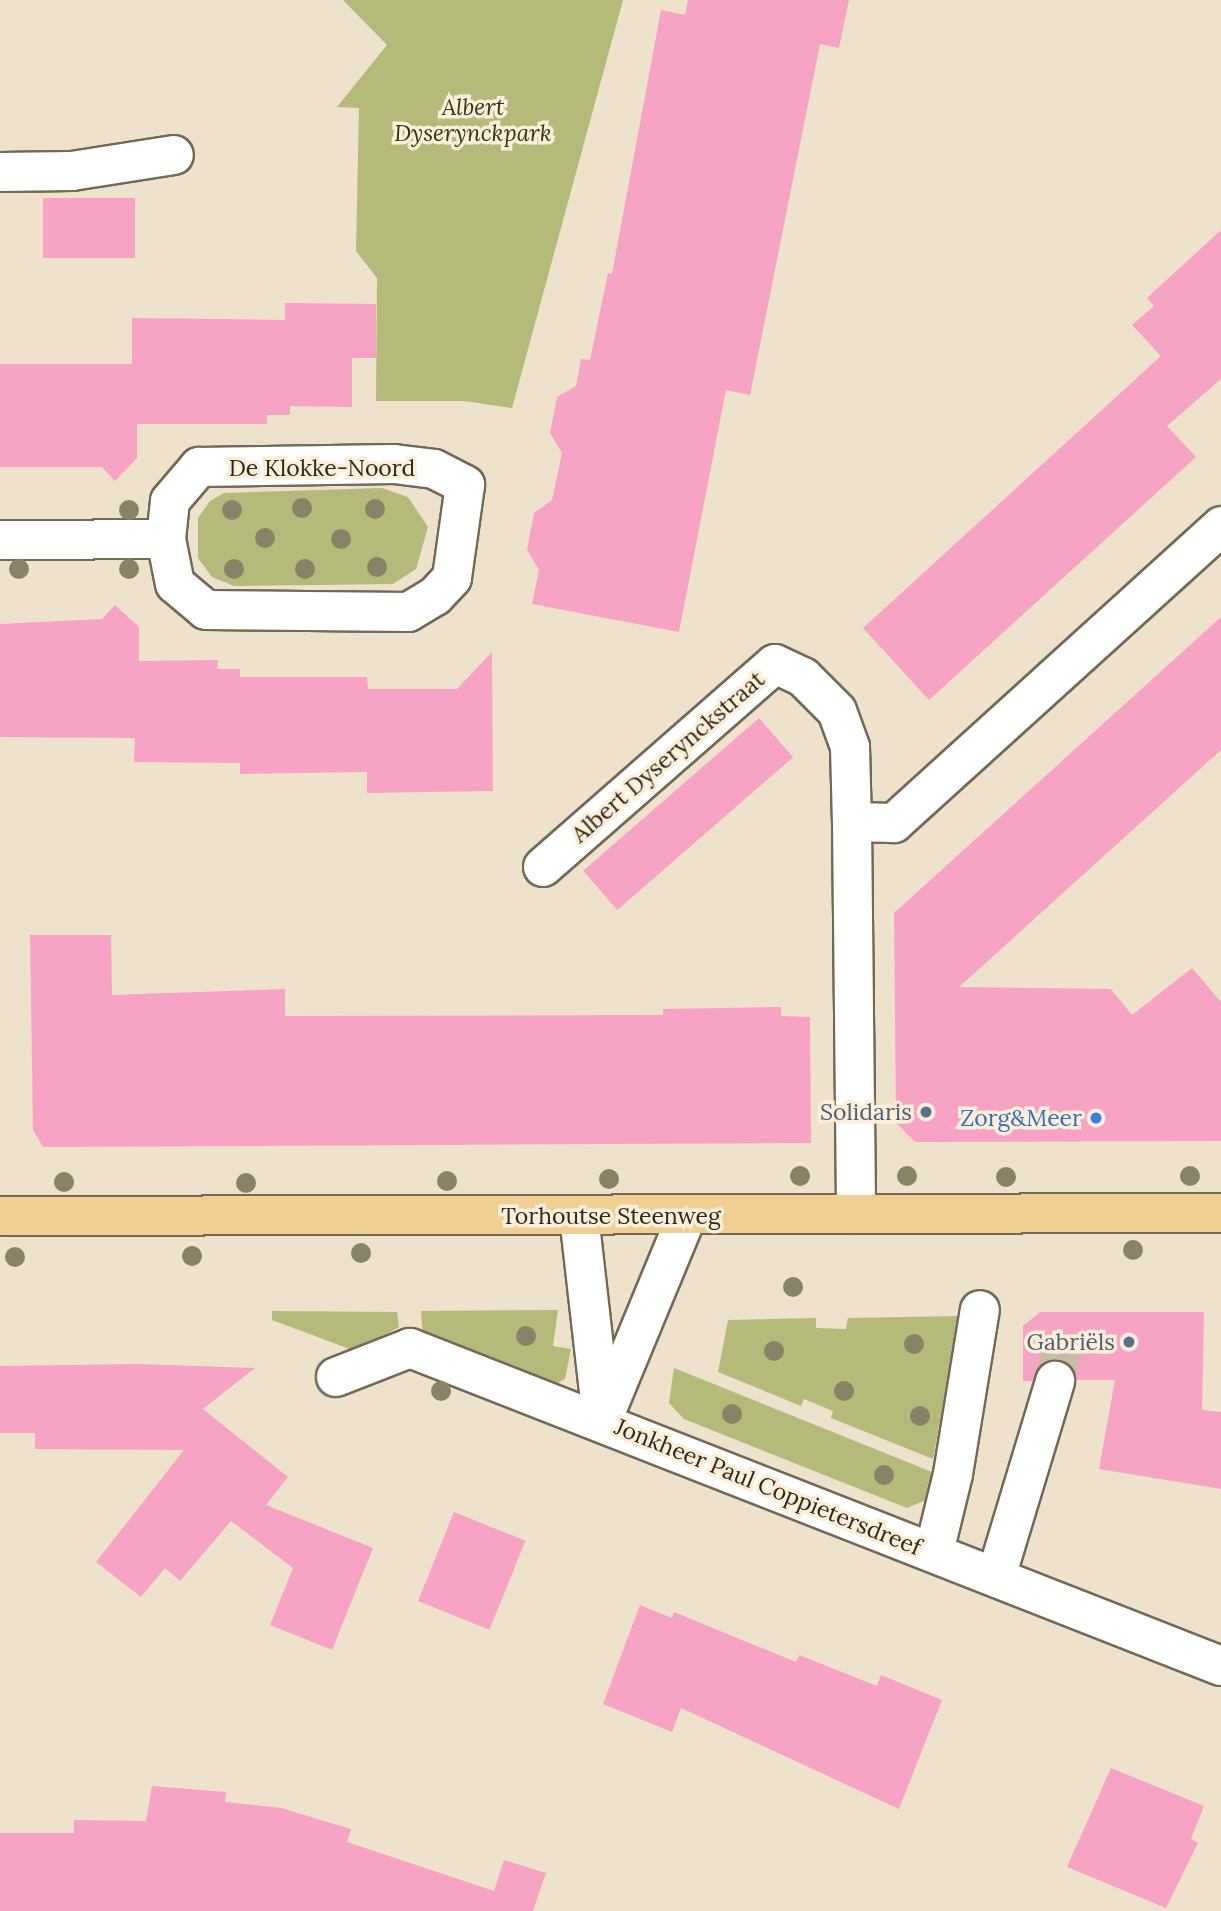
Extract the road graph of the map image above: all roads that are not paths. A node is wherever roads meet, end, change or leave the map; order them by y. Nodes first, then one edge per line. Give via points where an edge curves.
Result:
1 (174, 155) dead end
2 (0, 172) edge
3 (1221, 526) edge
4 (166, 539) junction
5 (0, 540) edge
6 (852, 822) junction
7 (543, 867) dead end
8 (1221, 1213) edge
9 (856, 1214) junction
10 (0, 1216) edge
11 (579, 1216) junction
12 (687, 1216) junction
13 (980, 1310) dead end
14 (336, 1377) dead end
15 (1055, 1381) tunnel mouth
16 (602, 1421) junction
17 (934, 1552) junction
18 (996, 1577) junction
19 (1221, 1666) edge

1 - 2 street via 72,171
3 - 6 street via 894,823
4 - 4 street, De Klokke-Noord via 175,584 206,610 408,612 435,596 452,578 465,485 434,469 394,464 200,467 170,501
4 - 5 street
6 - 7 street, Albert Dyserynckstraat via 850,747 837,711 803,677 775,664
6 - 9 street, Albert Dyserynckstraat
8 - 9 main road, Torhoutse Steenweg
9 - 12 main road, Torhoutse Steenweg
10 - 11 main road, Torhoutse Steenweg
11 - 12 main road, Torhoutse Steenweg
11 - 16 street, Jonkheer Paul Coppietersdreef
12 - 16 street, Jonkheer Paul Coppietersdreef
13 - 17 street, Jonkheer Paul Coppietersdreef via 953,1474
14 - 16 street, Jonkheer Paul Coppietersdreef via 410,1348
15 - 18 street
16 - 17 street, Jonkheer Paul Coppietersdreef
17 - 18 street, Jonkheer Paul Coppietersdreef
18 - 19 street, Jonkheer Paul Coppietersdreef

